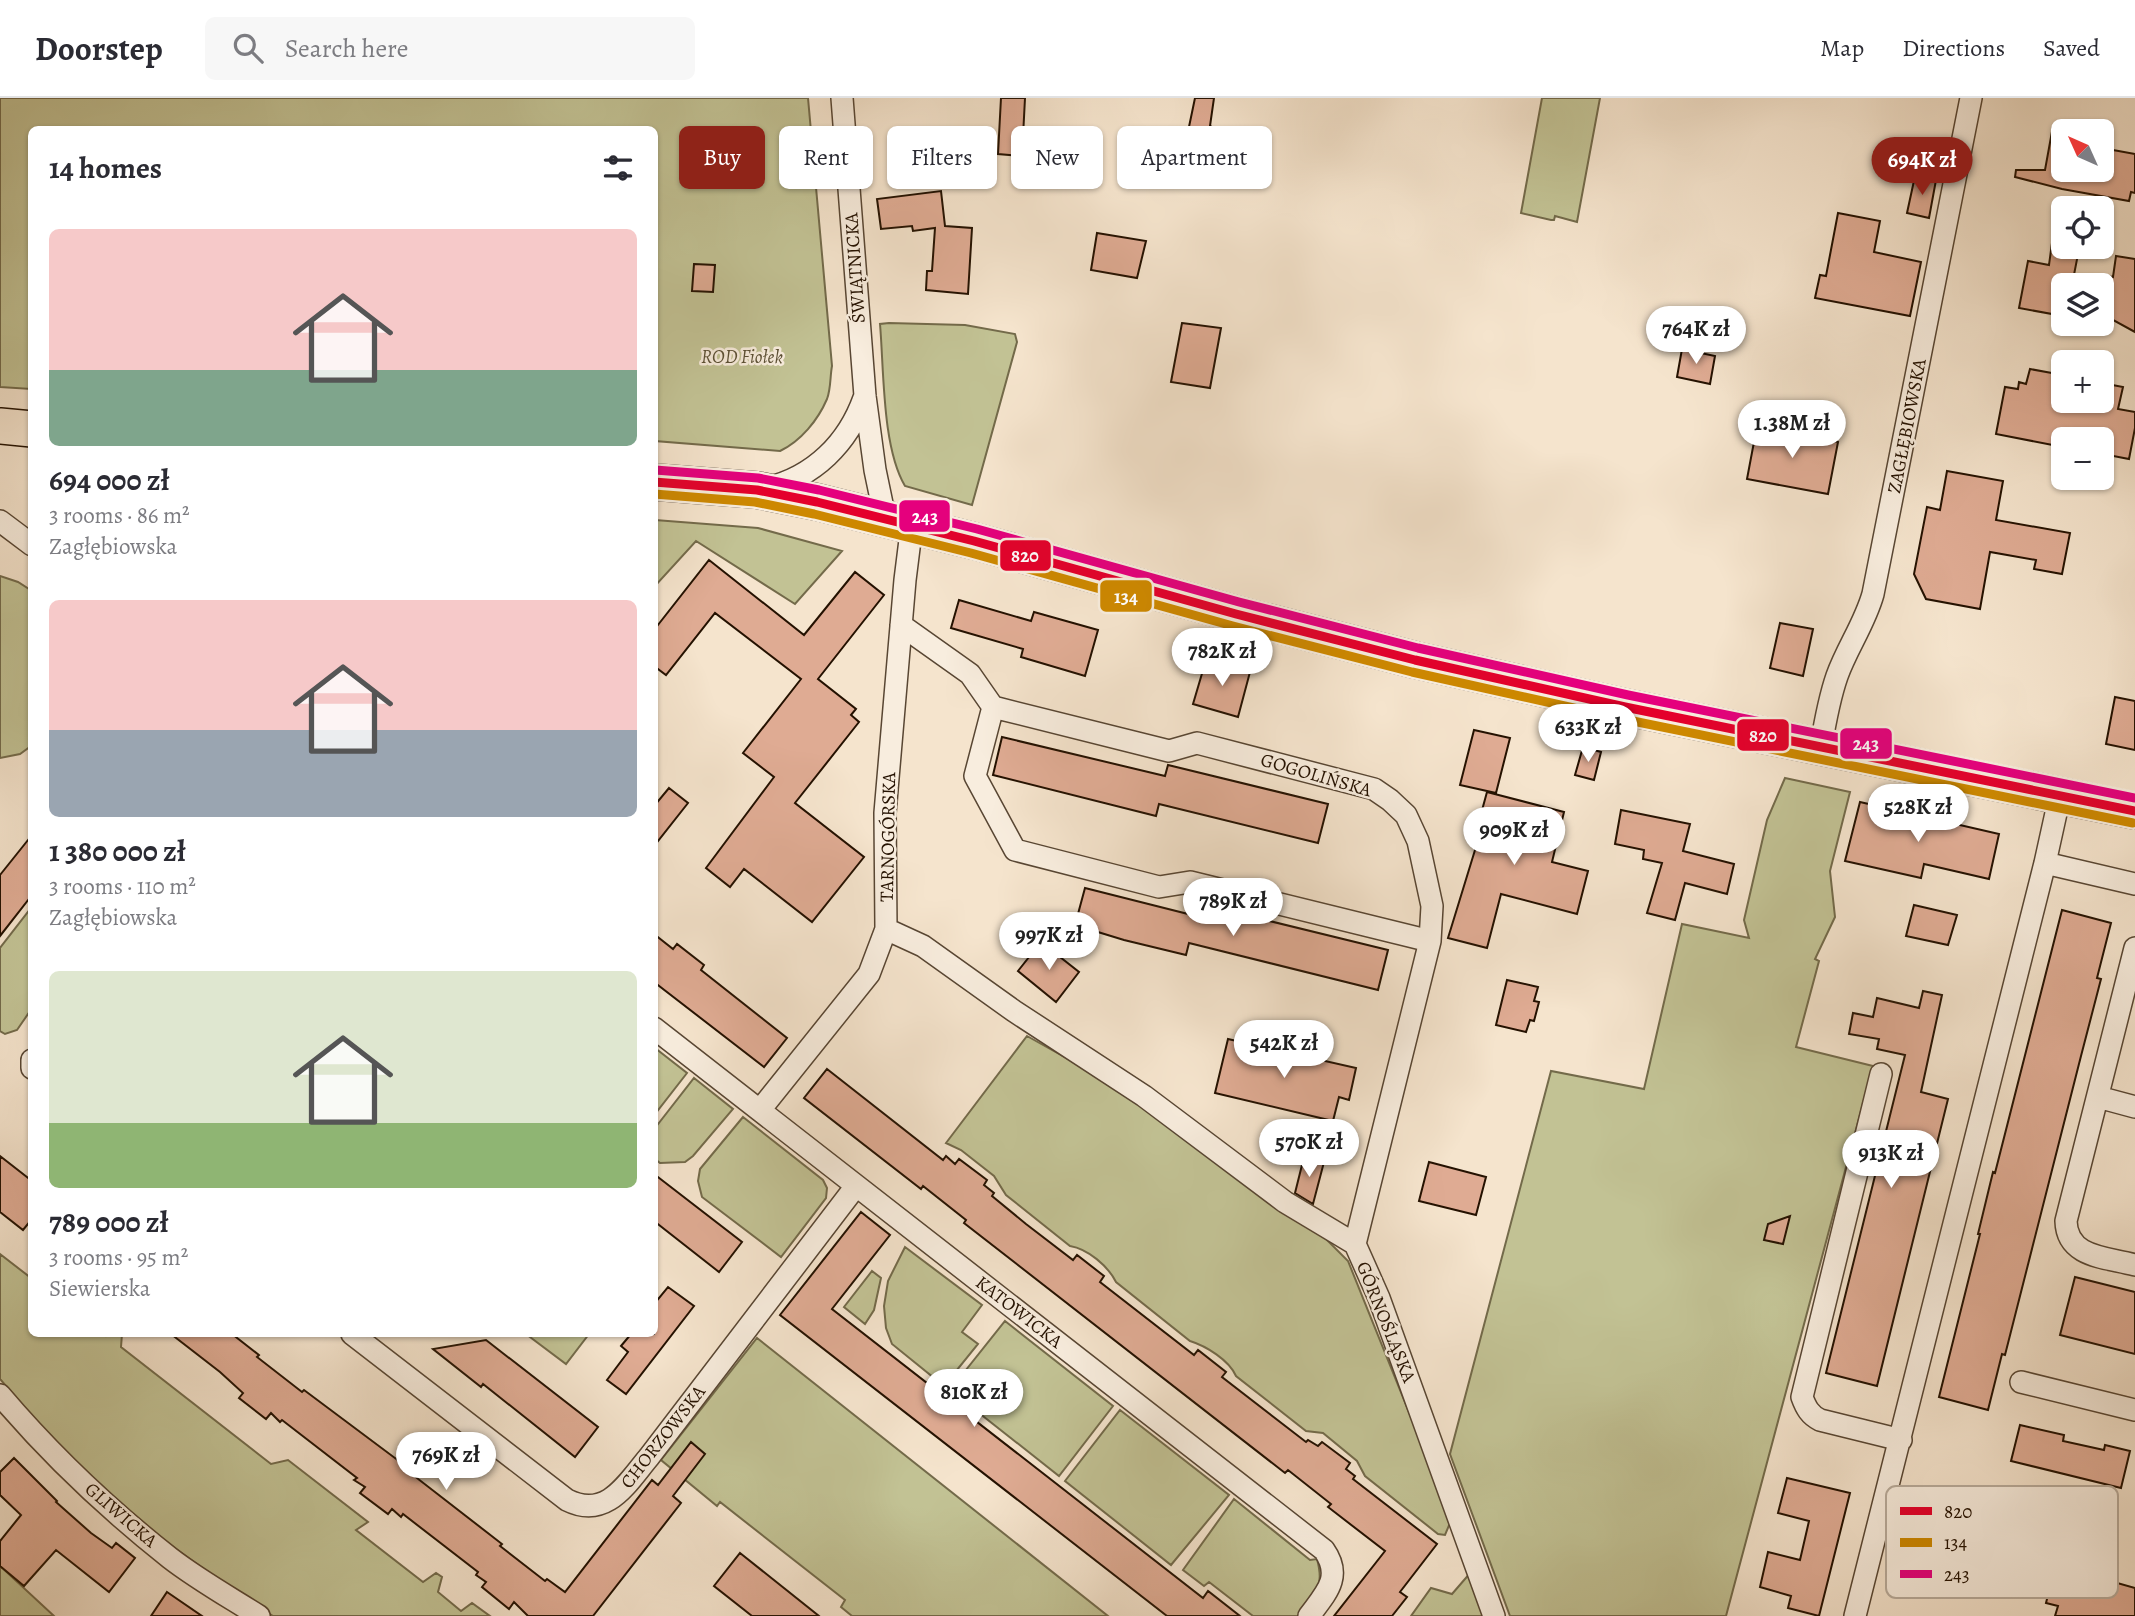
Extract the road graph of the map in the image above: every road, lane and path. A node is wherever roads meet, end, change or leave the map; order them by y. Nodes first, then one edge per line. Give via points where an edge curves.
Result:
1 (842, 98) edge
2 (1971, 98) edge
3 (865, 396) junction
4 (0, 426) edge
5 (28, 429) edge
6 (658, 482) edge
7 (757, 490) junction
8 (0, 521) edge
9 (898, 521) junction
10 (28, 542) edge
11 (901, 625) junction
12 (993, 707) junction
13 (1821, 746) junction
14 (2060, 795) junction
15 (2135, 811) edge
16 (2045, 863) junction
17 (2135, 884) edge
18 (886, 929) junction
19 (1430, 941) junction
20 (2135, 948) edge
21 (658, 1031) edge
22 (1881, 1074) dead end
23 (2098, 1097) junction
24 (2135, 1107) edge
25 (760, 1110) junction
26 (856, 1186) junction
27 (1355, 1244) junction
28 (2135, 1265) edge
29 (356, 1337) edge
30 (2021, 1381) dead end
31 (0, 1395) edge
32 (2135, 1410) edge
33 (1901, 1440) junction
34 (1889, 1486) edge
35 (1886, 1497) edge
36 (259, 1616) edge
37 (1309, 1616) edge
38 (1494, 1616) edge
39 (1855, 1616) edge

1 - 3 street, ŚWIĄTNICKA
2 - 13 street, ZAGŁĘBIOWSKA via 1873,594 1838,675
3 - 7 street, ŚWIĄTNICKA via 844,438 815,467
3 - 9 street, ŚWIĄTNICKA via 875,470
4 - 5 main road
6 - 7 main road
7 - 9 main road
8 - 10 street
9 - 11 street, TARNOGÓRSKA
9 - 13 main road via 1415,660
11 - 12 street via 970,674
11 - 18 street, TARNOGÓRSKA via 885,813
12 - 19 street, GOGOLIŃSKA via 1169,751 1197,743 1374,789 1406,815 1418,841 1432,906
12 - 19 street via 975,776 1014,850 1159,887 1190,882
13 - 14 main road
14 - 15 main road
14 - 16 street
16 - 17 street
16 - 33 street
18 - 25 street, TARNOGÓRSKA via 869,974
18 - 27 street, GÓRNOŚLĄSKA via 923,946 1014,1012 1144,1096 1285,1202
19 - 27 street, GOGOLIŃSKA
20 - 23 street
21 - 25 street, KATOWICKA
22 - 33 street via 1802,1397 1805,1408 1820,1420
23 - 24 street
23 - 28 street via 2066,1231 2069,1240 2084,1252
25 - 26 street, KATOWICKA
26 - 29 street, CHORZOWSKA via 649,1457 620,1493 602,1504 588,1507 567,1500
26 - 37 street, KATOWICKA via 1324,1550 1332,1561 1333,1575 1329,1589
27 - 38 street, GÓRNOŚLĄSKA via 1379,1298
30 - 32 street
31 - 36 street, GLIWICKA via 48,1449 125,1521 171,1559
33 - 34 street
35 - 39 street

